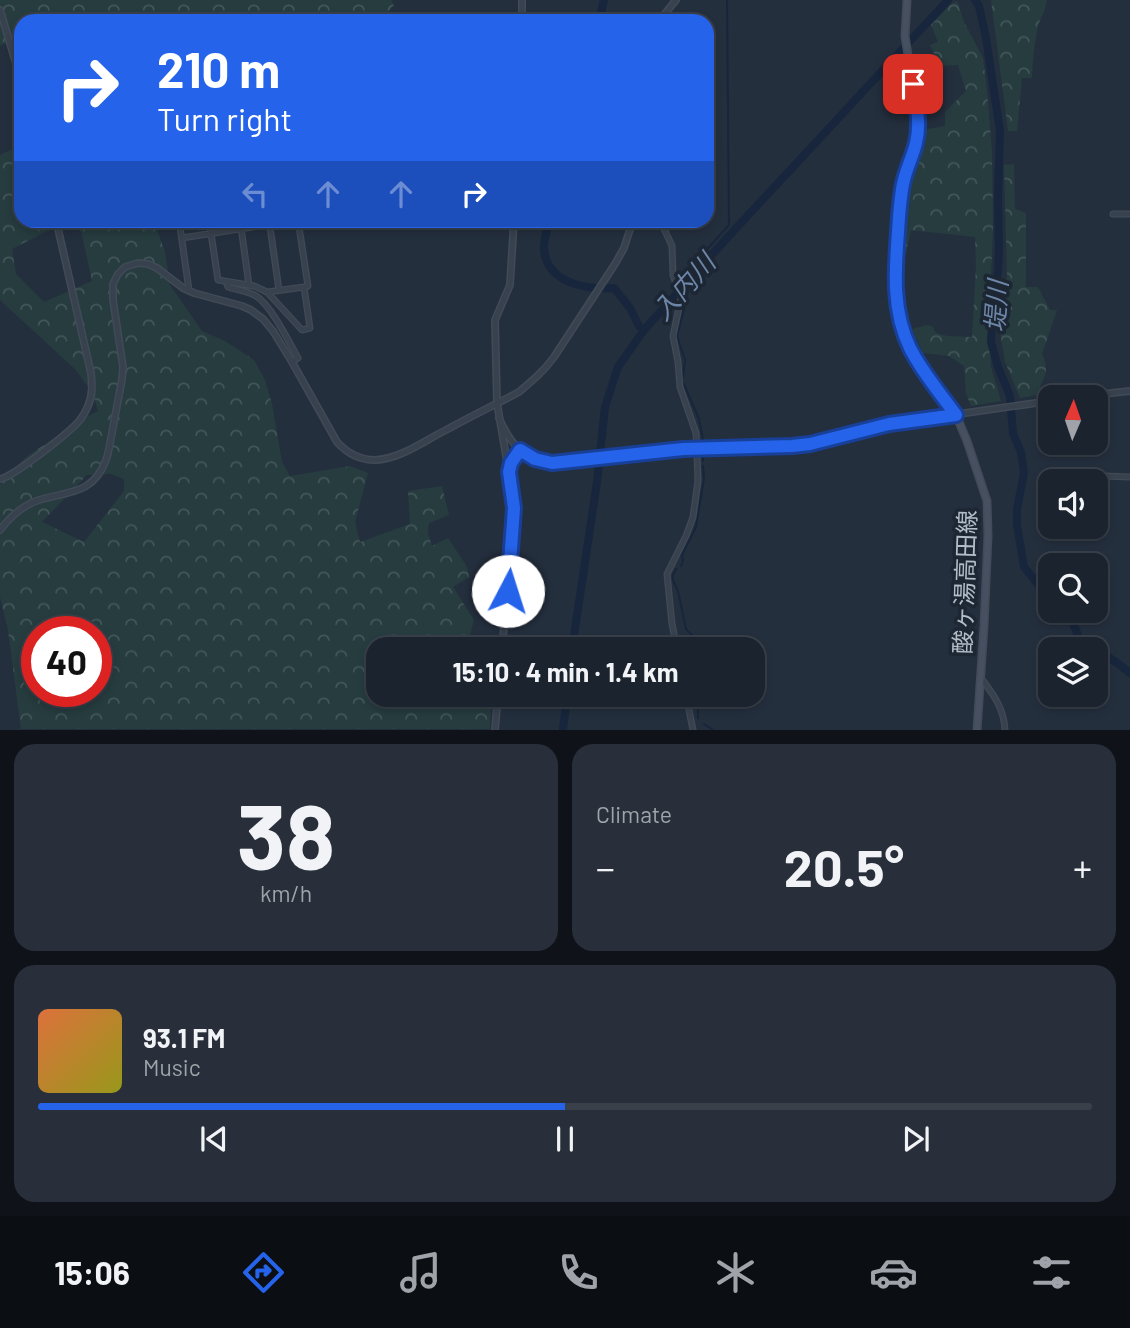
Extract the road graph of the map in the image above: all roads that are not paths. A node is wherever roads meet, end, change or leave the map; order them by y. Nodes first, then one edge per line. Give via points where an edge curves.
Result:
1 (676, 0) edge
2 (907, 0) edge
3 (0, 10) edge
4 (665, 14) edge
5 (14, 57) edge
6 (1113, 214) dead end
7 (1130, 214) edge
8 (58, 228) edge
9 (180, 228) edge
10 (210, 228) edge
11 (246, 228) edge
12 (270, 228) edge
13 (299, 228) edge
14 (514, 228) edge
15 (631, 228) edge
16 (664, 228) edge
17 (241, 229) junction
18 (211, 234) junction
19 (182, 239) junction
20 (226, 282) junction
21 (249, 285) junction
22 (304, 287) junction
23 (279, 290) junction
24 (189, 291) junction
25 (267, 292) junction
26 (292, 362) junction
27 (1130, 391) edge
28 (1108, 393) edge
29 (497, 403) junction
30 (1038, 403) edge
31 (956, 415) junction
32 (499, 418) junction
33 (697, 449) junction
34 (520, 450) junction
35 (509, 472) junction
36 (1108, 476) edge
37 (1130, 477) edge
38 (0, 479) edge
39 (0, 530) edge
40 (503, 637) edge
41 (675, 637) edge
42 (980, 677) junction
43 (497, 707) edge
44 (688, 707) edge
45 (495, 730) edge
46 (693, 730) edge
47 (977, 730) edge
48 (1005, 730) edge

1 - 4 street
2 - 31 main road, 酸ヶ湯高田線 via 905,36 918,119 903,184 896,299 909,346
3 - 5 street
6 - 7 street
8 - 38 street via 92,373 90,402 66,433 23,468
9 - 19 street
10 - 18 street
11 - 17 street
12 - 23 street
13 - 22 street via 308,286
14 - 29 street via 510,285 495,320
15 - 29 street via 596,295 545,370
16 - 33 street via 672,246 673,275 681,298 673,336 680,387
17 - 18 street
17 - 21 street
18 - 19 street
18 - 20 street via 218,279
19 - 24 street
20 - 21 street
20 - 26 street via 263,302 298,358
21 - 25 street
22 - 23 street
22 - 25 street via 310,328 302,330
23 - 25 street
24 - 26 street via 255,313
24 - 39 street via 148,264 131,264 117,274 112,294 123,367 106,460 84,487 37,500
26 - 29 street via 337,442 365,459 393,456
27 - 28 street
29 - 32 street
30 - 31 street
31 - 33 street via 889,424 810,444
31 - 42 main road, 酸ヶ湯高田線 via 988,510
32 - 34 street
32 - 35 street
33 - 34 street via 552,463
33 - 41 street via 693,517 667,574
34 - 35 street
35 - 40 street via 514,508
36 - 37 street
42 - 47 main road, 酸ヶ湯高田線
42 - 48 street via 997,699
43 - 45 street
44 - 46 street

